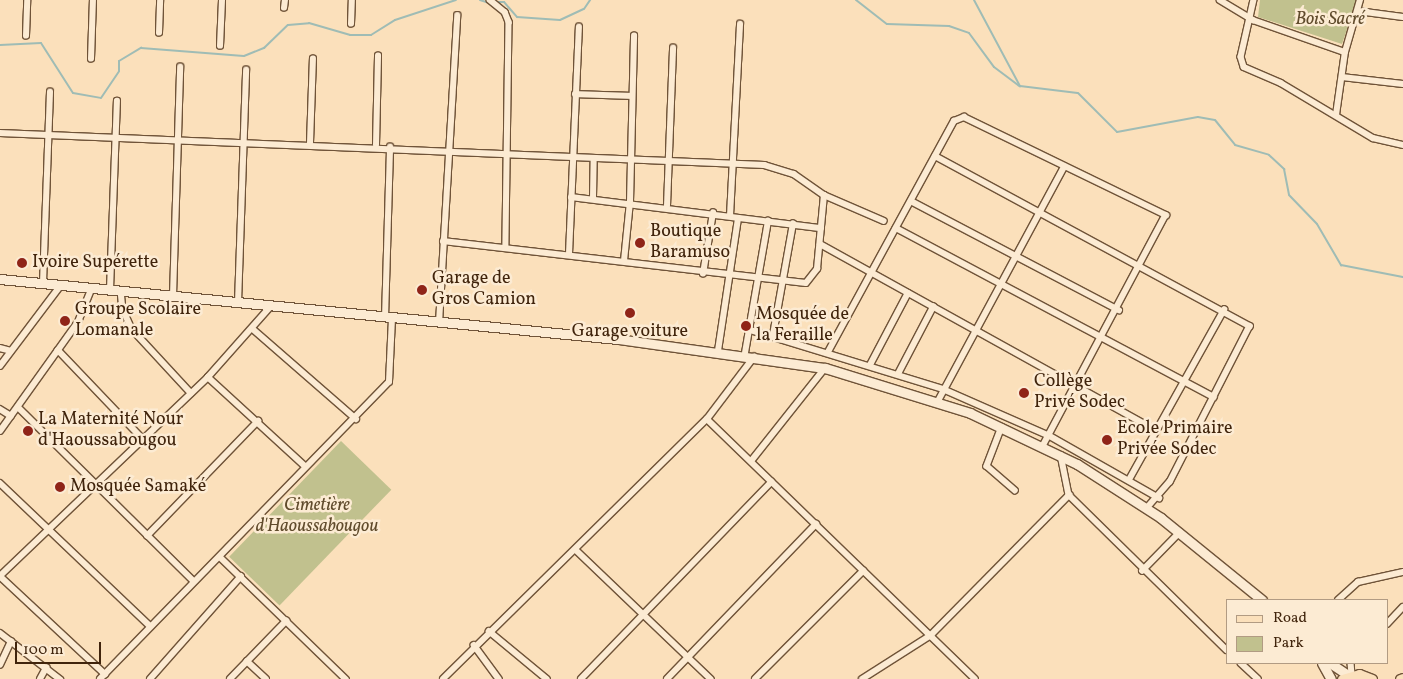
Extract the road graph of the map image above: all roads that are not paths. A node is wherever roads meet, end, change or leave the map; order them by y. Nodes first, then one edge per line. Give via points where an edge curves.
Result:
1 (27, 0) edge
2 (94, 0) edge
3 (160, 0) edge
4 (222, 0) edge
5 (285, 0) edge
6 (352, 0) edge
7 (490, 0) edge
8 (1220, 0) edge
9 (1254, 0) edge
10 (1360, 0) edge
11 (284, 8) dead end
12 (1358, 11) junction
13 (457, 16) dead end
14 (1403, 16) edge
15 (1253, 20) junction
16 (351, 24) dead end
17 (740, 24) dead end
18 (579, 27) dead end
19 (159, 33) dead end
20 (26, 36) dead end
21 (634, 36) dead end
22 (220, 46) dead end
23 (673, 48) dead end
24 (1345, 52) junction
25 (378, 56) dead end
26 (91, 59) dead end
27 (313, 59) dead end
28 (180, 67) dead end
29 (246, 70) dead end
30 (1342, 78) junction
31 (1403, 84) edge
32 (50, 92) dead end
33 (575, 94) junction
34 (631, 96) junction
35 (117, 101) dead end
36 (1336, 115) junction
37 (0, 133) edge
38 (48, 135) junction
39 (119, 137) junction
40 (180, 140) junction
41 (243, 142) junction
42 (310, 143) junction
43 (376, 145) junction
44 (1403, 146) edge
45 (390, 147) junction
46 (449, 151) junction
47 (508, 156) junction
48 (935, 156) junction
49 (572, 158) junction
50 (594, 159) junction
51 (632, 160) junction
52 (670, 161) junction
53 (732, 163) junction
54 (1064, 167) junction
55 (824, 195) junction
56 (571, 197) junction
57 (593, 198) junction
58 (912, 201) junction
59 (630, 202) junction
60 (667, 206) junction
61 (1039, 211) junction
62 (713, 214) junction
63 (730, 216) junction
64 (738, 218) junction
65 (768, 221) junction
66 (884, 221) dead end
67 (793, 224) junction
68 (822, 228) junction
69 (896, 228) junction
70 (443, 241) junction
71 (820, 244) junction
72 (506, 247) junction
73 (569, 254) junction
74 (1014, 256) junction
75 (624, 261) junction
76 (1142, 265) junction
77 (704, 274) junction
78 (872, 274) junction
79 (730, 277) junction
80 (0, 279) edge
81 (758, 280) junction
82 (44, 283) junction
83 (783, 283) junction
84 (1000, 283) junction
85 (61, 285) junction
86 (92, 288) junction
87 (110, 290) junction
88 (121, 291) junction
89 (908, 293) junction
90 (173, 296) junction
91 (238, 303) junction
92 (271, 306) junction
93 (933, 307) junction
94 (1118, 310) junction
95 (1224, 310) junction
96 (389, 318) junction
97 (439, 324) junction
98 (253, 329) junction
99 (974, 329) junction
100 (750, 330) junction
101 (773, 335) junction
102 (1104, 338) junction
103 (0, 348) edge
104 (58, 350) junction
105 (11, 351) junction
106 (718, 351) junction
107 (828, 352) junction
108 (745, 354) junction
109 (756, 355) junction
110 (870, 365) junction
111 (0, 366) edge
112 (826, 368) junction
113 (898, 374) junction
114 (208, 376) junction
115 (1184, 381) junction
116 (1077, 387) junction
117 (943, 389) junction
118 (191, 393) junction
119 (1214, 397) junction
120 (938, 401) junction
121 (18, 407) junction
122 (0, 409) edge
123 (11, 416) junction
124 (356, 419) junction
125 (707, 419) junction
126 (258, 421) junction
127 (1002, 427) junction
128 (1156, 430) junction
129 (0, 431) edge
130 (1048, 435) junction
131 (143, 440) junction
132 (1043, 446) junction
133 (1060, 455) junction
134 (752, 460) junction
135 (305, 466) junction
136 (1130, 478) junction
137 (771, 482) junction
138 (0, 483) edge
139 (94, 485) junction
140 (1015, 490) dead end
141 (1069, 495) junction
142 (1159, 498) junction
143 (1147, 508) junction
144 (816, 524) junction
145 (47, 529) junction
146 (1180, 532) junction
147 (147, 536) junction
148 (577, 551) junction
149 (221, 558) junction
150 (864, 571) junction
151 (1142, 571) junction
152 (1403, 572) edge
153 (0, 576) edge
154 (241, 576) junction
155 (194, 581) junction
156 (1261, 599) edge
157 (1339, 599) edge
158 (1403, 607) edge
159 (643, 615) junction
160 (286, 621) junction
161 (1388, 623) edge
162 (150, 626) junction
163 (489, 631) junction
164 (0, 633) edge
165 (931, 635) junction
166 (11, 641) junction
167 (474, 645) junction
168 (1226, 649) edge
169 (690, 656) junction
170 (247, 661) junction
171 (0, 664) edge
172 (1242, 664) edge
173 (1323, 664) edge
174 (1331, 664) edge
175 (46, 668) junction
176 (105, 674) junction
177 (1348, 676) edge
178 (40, 679) edge
179 (60, 679) edge
180 (100, 679) edge
181 (150, 679) edge
182 (230, 679) edge
183 (266, 679) edge
184 (346, 679) edge
185 (443, 679) edge
186 (499, 679) edge
187 (547, 679) edge
188 (581, 679) edge
189 (668, 679) edge
190 (711, 679) edge
191 (755, 679) edge
192 (862, 679) edge
193 (975, 679) edge
194 (1258, 679) edge
195 (1331, 679) edge
196 (1372, 679) edge

1 - 20 street
2 - 26 street
3 - 19 street
4 - 22 street
5 - 11 street
6 - 16 street
7 - 47 street via 508,17
8 - 15 street
9 - 15 street
10 - 12 street
12 - 14 street
12 - 24 street
13 - 46 street
15 - 24 street
15 - 36 street via 1241,57 1244,67
17 - 53 street
18 - 33 street
21 - 34 street
23 - 52 street
24 - 30 street
25 - 43 street
27 - 42 street
28 - 40 street
29 - 41 street
30 - 31 street
30 - 36 street
32 - 38 street
33 - 34 street
33 - 49 street
34 - 51 street
35 - 39 street
36 - 44 street via 1382,143
37 - 38 street
38 - 39 street
38 - 82 street
39 - 40 street
39 - 87 street
40 - 41 street
40 - 90 street
41 - 42 street
41 - 91 street
42 - 43 street
43 - 45 street
45 - 46 street
45 - 96 street
46 - 47 street
46 - 70 street
47 - 49 street
47 - 72 street
48 - 54 street via 954,121 964,117
48 - 58 street
48 - 61 street
49 - 50 street
49 - 56 street
50 - 51 street
50 - 57 street
51 - 52 street
51 - 59 street
52 - 53 street
52 - 60 street
53 - 55 street via 794,174
53 - 63 street
54 - 61 street
54 - 76 street via 1164,212 1166,219
55 - 66 street
55 - 68 street
56 - 57 street
56 - 73 street
57 - 59 street
58 - 69 street
58 - 74 street
59 - 60 street
59 - 75 street
60 - 62 street
61 - 74 street
61 - 76 street
62 - 63 street
62 - 77 street
63 - 64 street
64 - 65 street
64 - 79 street
65 - 67 street
65 - 81 street
67 - 68 street
67 - 83 street
68 - 71 street
69 - 78 street
69 - 84 street
70 - 72 street
70 - 97 street
71 - 78 street
71 - 83 street via 811,280
72 - 73 street
73 - 75 street
74 - 84 street
74 - 94 street
75 - 77 street
76 - 94 street
76 - 95 street
77 - 79 street
78 - 89 street
78 - 107 street
79 - 81 street
79 - 106 street
80 - 82 street
81 - 83 street
81 - 100 street
82 - 85 street
83 - 101 street
84 - 99 street
84 - 102 street
85 - 86 street
85 - 105 street
86 - 87 street
86 - 104 street via 82,316
87 - 88 street
88 - 90 street
88 - 118 street via 122,309 132,329
89 - 93 street
89 - 110 street
90 - 91 street
91 - 92 street
92 - 96 street
92 - 98 street
93 - 99 street
93 - 113 street
94 - 102 street
95 - 115 street
95 - 119 street via 1247,323 1250,329
96 - 97 street
96 - 124 street via 389,382
97 - 106 street
98 - 114 street
98 - 124 street
99 - 116 street
99 - 117 street
100 - 101 street
100 - 108 street
101 - 107 street
102 - 115 street
102 - 116 street
103 - 105 street
104 - 121 street
104 - 131 street
105 - 111 street
106 - 108 street
107 - 110 street
108 - 109 street
109 - 112 street
109 - 125 street
110 - 113 street
112 - 120 street
112 - 134 street
113 - 117 street
114 - 118 street
114 - 126 street
115 - 119 street
115 - 128 street
116 - 128 street
116 - 130 street
117 - 120 street
117 - 130 street
118 - 131 street
119 - 142 street
120 - 127 street
121 - 123 street
121 - 139 street
122 - 123 street
123 - 129 street
124 - 135 street
125 - 134 street
125 - 148 street
126 - 135 street
126 - 147 street
127 - 132 street
127 - 140 street via 987,466
128 - 136 street
130 - 132 street
130 - 136 street
131 - 139 street
132 - 133 street
133 - 141 street
133 - 143 street
134 - 137 street
135 - 149 street
136 - 142 street
137 - 144 street
137 - 159 street
138 - 145 street
139 - 145 street
139 - 147 street
141 - 151 street
141 - 165 street
142 - 143 street
143 - 146 street
144 - 150 street
144 - 169 street
145 - 153 street
145 - 162 street
146 - 151 street
146 - 156 street
147 - 155 street
148 - 159 street
148 - 163 street
149 - 154 street
149 - 155 street
150 - 165 street
150 - 191 street
151 - 168 street
152 - 157 street via 1358,582
153 - 176 street
154 - 160 street
154 - 181 street
155 - 162 street
158 - 161 street
159 - 169 street
159 - 188 street
160 - 170 street
160 - 184 street
162 - 176 street
163 - 167 street
163 - 187 street
164 - 166 street
165 - 192 street
165 - 193 street
166 - 171 street
166 - 175 street
167 - 185 street
167 - 186 street
169 - 189 street
169 - 190 street
170 - 182 street
170 - 183 street
172 - 194 street
173 - 195 street
174 - 177 street
175 - 178 street
175 - 179 street
176 - 180 street
177 - 196 main road

